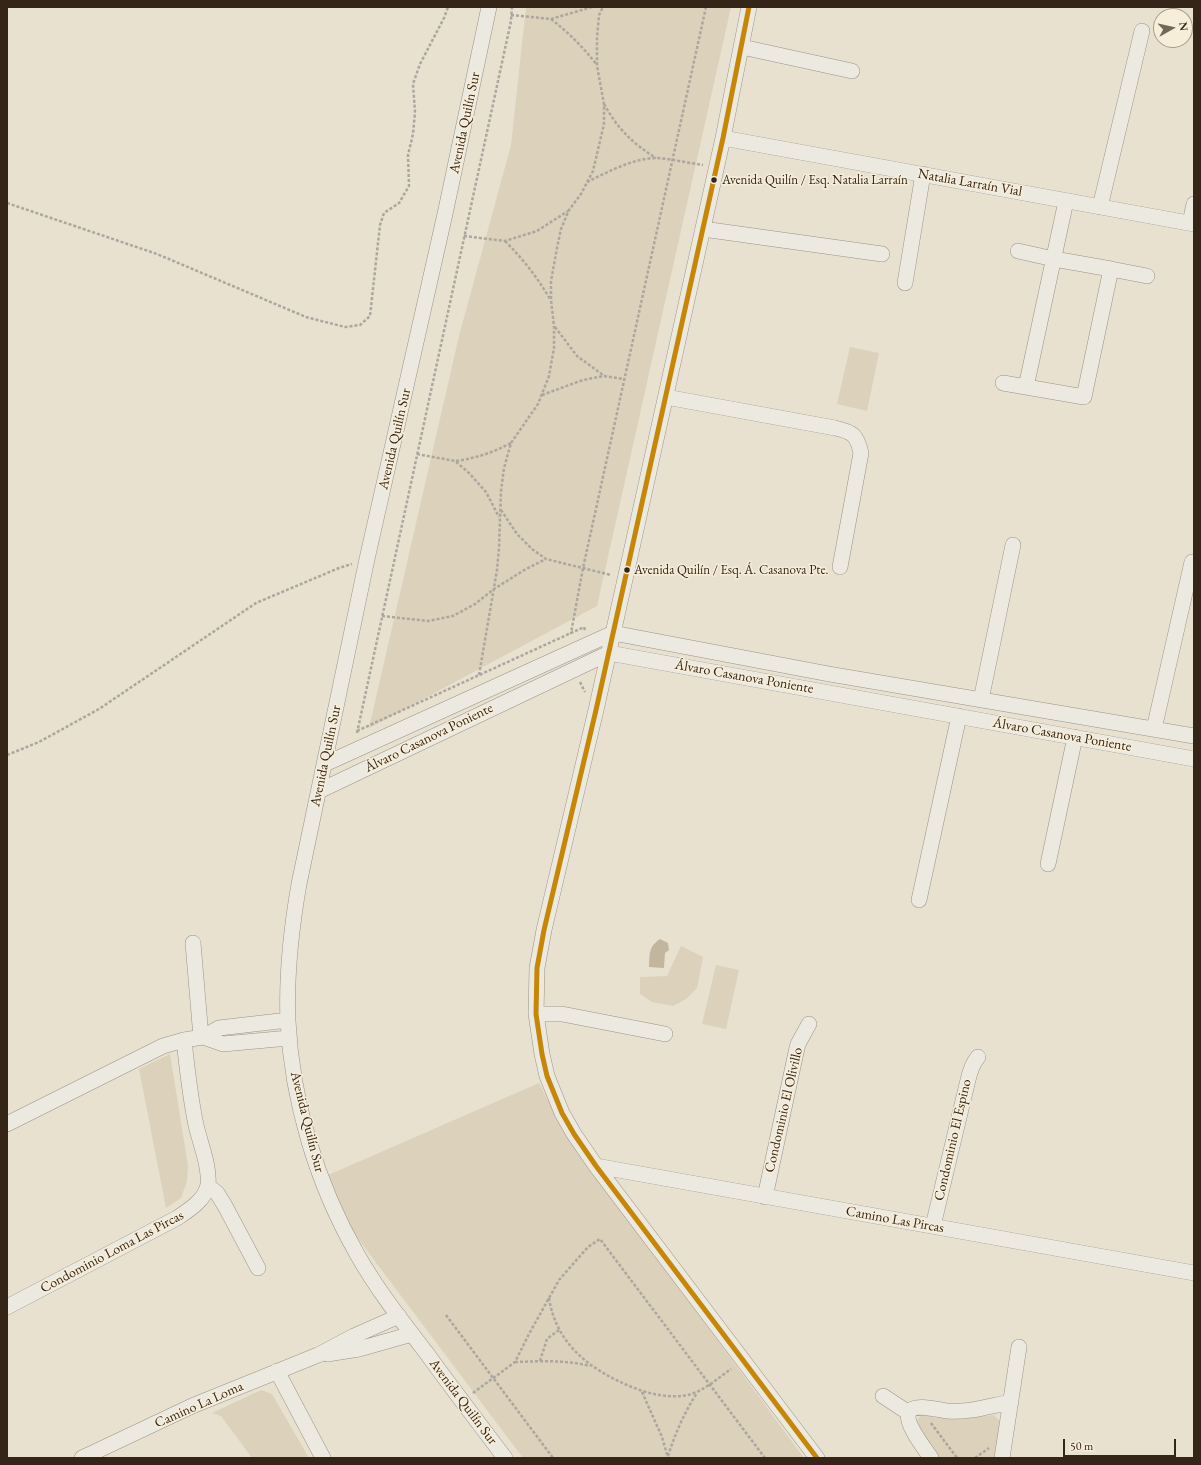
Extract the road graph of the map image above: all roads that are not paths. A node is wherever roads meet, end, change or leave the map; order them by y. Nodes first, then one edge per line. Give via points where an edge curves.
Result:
1 (489, 7) edge
2 (749, 7) edge
3 (1142, 31) dead end
4 (742, 47) junction
5 (852, 71) dead end
6 (723, 138) junction
7 (923, 174) junction
8 (1066, 201) junction
9 (1194, 204) edge
10 (1100, 207) junction
11 (1192, 223) edge
12 (703, 229) junction
13 (1018, 251) dead end
14 (882, 254) dead end
15 (1054, 259) junction
16 (1112, 269) junction
17 (1147, 276) dead end
18 (905, 283) dead end
19 (1003, 383) dead end
20 (1026, 387) junction
21 (666, 397) junction
22 (1013, 545) dead end
23 (1192, 562) dead end
24 (840, 567) dead end
25 (613, 633) junction
26 (609, 653) junction
27 (981, 700) junction
28 (959, 716) junction
29 (1102, 720) junction
30 (1154, 729) junction
31 (1194, 736) edge
32 (1075, 737) junction
33 (1098, 742) junction
34 (1194, 759) edge
35 (325, 764) junction
36 (319, 791) junction
37 (1048, 864) dead end
38 (920, 900) dead end
39 (193, 942) dead end
40 (536, 1014) junction
41 (288, 1020) junction
42 (809, 1024) dead end
43 (665, 1034) dead end
44 (202, 1037) junction
45 (289, 1038) junction
46 (184, 1040) junction
47 (978, 1057) dead end
48 (7, 1124) edge
49 (596, 1166) junction
50 (208, 1186) junction
51 (765, 1197) junction
52 (933, 1226) junction
53 (258, 1268) dead end
54 (1194, 1273) edge
55 (7, 1308) edge
56 (399, 1316) junction
57 (412, 1334) junction
58 (1019, 1347) dead end
59 (318, 1355) junction
60 (277, 1371) junction
61 (883, 1396) dead end
62 (1011, 1402) junction
63 (914, 1410) junction
64 (82, 1458) edge
65 (323, 1458) edge
66 (505, 1458) edge
67 (817, 1458) edge
68 (931, 1458) edge
69 (1002, 1458) edge

1 - 35 street, Avenida Quilín Sur via 444,222 367,559
2 - 4 street
3 - 10 street
4 - 5 street
4 - 6 street
6 - 7 street, Natalia Larraín Vial
6 - 12 street
7 - 8 street, Natalia Larraín Vial
7 - 18 street
8 - 10 street, Natalia Larraín Vial
8 - 15 street
9 - 11 street
10 - 11 street, Natalia Larraín Vial
12 - 14 street
12 - 21 street
13 - 15 street
15 - 16 street
15 - 20 street
16 - 17 street
16 - 20 street via 1084,397
19 - 20 street
21 - 24 street via 835,428 850,432 856,437 861,454
21 - 25 street
22 - 27 street
23 - 30 street
25 - 26 street
25 - 27 street, Álvaro Casanova Poniente
25 - 35 street, Álvaro Casanova Poniente
26 - 28 street, Álvaro Casanova Poniente
26 - 36 street, Álvaro Casanova Poniente
26 - 40 street via 542,937 537,968
27 - 29 street, Álvaro Casanova Poniente
28 - 32 street, Álvaro Casanova Poniente
28 - 38 street
29 - 30 street, Álvaro Casanova Poniente
29 - 33 street
30 - 31 street, Álvaro Casanova Poniente
32 - 33 street, Álvaro Casanova Poniente
32 - 37 street
33 - 34 street, Álvaro Casanova Poniente
35 - 36 street, Avenida Quilín Sur
36 - 41 street, Avenida Quilín Sur via 291,930
39 - 44 street
40 - 43 street via 562,1014
40 - 49 street via 542,1054 553,1093 574,1134
41 - 44 street via 219,1028
41 - 45 street, Avenida Quilín Sur
42 - 51 street, Condominio El Olivillo via 798,1044
44 - 45 street via 223,1044
44 - 46 street
45 - 56 street, Avenida Quilín Sur via 299,1101 320,1175 357,1255
46 - 48 street via 163,1046
46 - 50 street via 190,1094 207,1169
47 - 52 street, Condominio El Espino via 970,1069
49 - 51 street, Camino Las Pircas
49 - 67 street
50 - 53 street via 217,1193 225,1206
50 - 55 street, Condominio Loma Las Pircas via 203,1197 177,1218
51 - 52 street, Camino Las Pircas
52 - 54 street, Camino Las Pircas
56 - 57 street, Avenida Quilín Sur
56 - 59 street, Camino La Loma
57 - 59 street, Camino La Loma via 359,1349
57 - 66 street, Avenida Quilín Sur
58 - 62 street
59 - 60 street, Camino La Loma
60 - 64 street, Camino La Loma via 192,1406
60 - 65 street
61 - 63 street
62 - 63 street via 967,1411
62 - 69 street
63 - 68 street via 909,1418 915,1434

